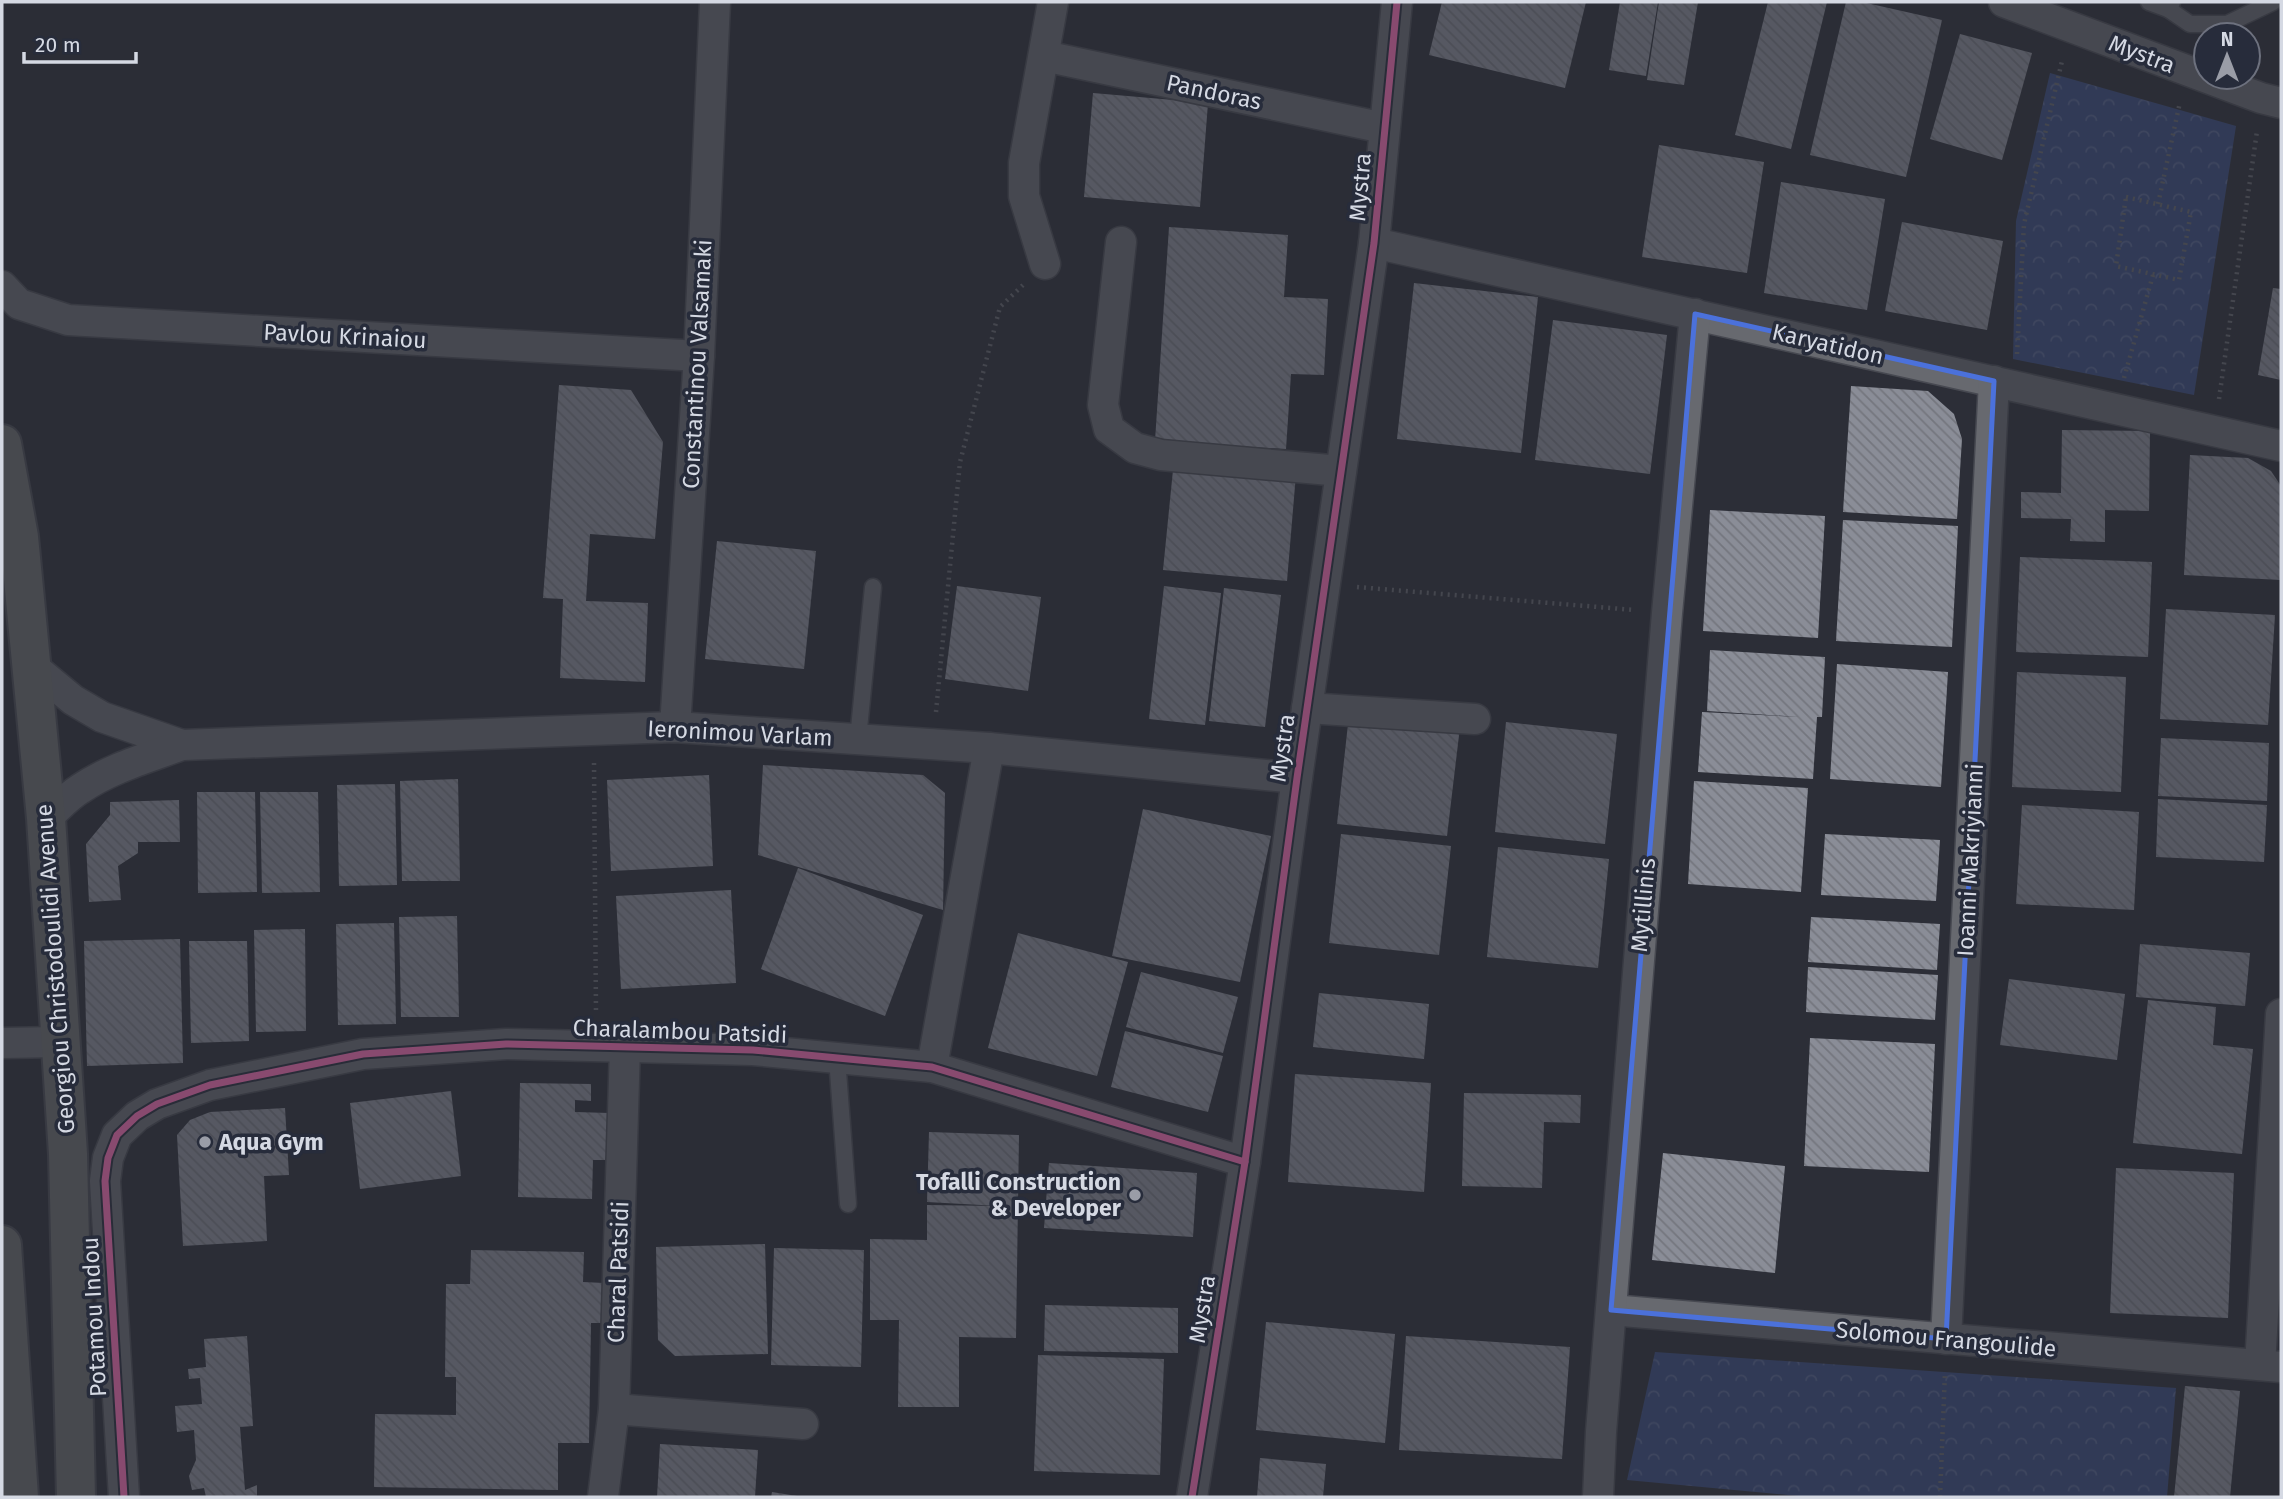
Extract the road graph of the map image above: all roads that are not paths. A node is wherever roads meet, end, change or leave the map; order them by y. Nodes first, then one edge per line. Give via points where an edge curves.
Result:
1 (715, 2) edge
2 (1053, 2) edge
3 (1397, 2) edge
4 (2004, 2) edge
5 (2149, 2) edge
6 (2273, 2) edge
7 (2170, 5) edge
8 (1044, 56) junction
9 (2271, 101) edge
10 (1384, 128) junction
11 (1121, 242) dead end
12 (1374, 243) junction
13 (1045, 264) road end
14 (2, 286) edge
15 (1695, 314) junction
16 (699, 356) junction
17 (1994, 381) junction
18 (2, 444) edge
19 (2281, 446) edge
20 (1341, 471) junction
21 (873, 587) dead end
22 (32, 666) junction
23 (1307, 708) junction
24 (1475, 719) dead end
25 (675, 727) junction
26 (858, 739) junction
27 (182, 745) junction
28 (989, 748) junction
29 (1297, 778) junction
30 (46, 818) junction
31 (2281, 1013) edge
32 (60, 1042) junction
33 (2, 1043) edge
34 (611, 1046) junction
35 (837, 1058) junction
36 (932, 1068) junction
37 (117, 1135) joint
38 (1245, 1162) junction
39 (848, 1204) dead end
40 (2, 1245) edge
41 (1611, 1310) junction
42 (1946, 1339) junction
43 (2270, 1366) edge
44 (614, 1409) junction
45 (803, 1424) dead end
46 (19, 1497) edge
47 (76, 1497) edge
48 (124, 1497) edge
49 (603, 1497) edge
50 (1192, 1497) edge
51 (1598, 1497) edge

1 - 16 street, Constantinou Valsamaki
2 - 8 street
3 - 10 street, Mystra
4 - 9 street, Mystra
5 - 7 lane
6 - 7 lane via 2227,24 2190,24
8 - 10 street, Pandoras
8 - 13 street via 1024,163 1024,195
10 - 12 street, Mystra
11 - 20 street via 1103,405 1109,429 1135,448 1161,455
12 - 15 street, Karyatidon
12 - 20 street, Mystra
14 - 16 street, Pavlou Krinaiou via 19,304 68,320
15 - 17 street, Karyatidon
15 - 41 street, Mytillinis
16 - 25 street, Constantinou Valsamaki
17 - 19 street, Karyatidon
17 - 42 street, Ioanni Makriyianni
18 - 22 main road, Georgiou Christodoulidi Avenue via 19,537
20 - 23 street, Mystra
21 - 26 lane
22 - 27 street, Ieronimou Varlam via 102,717
22 - 30 main road, Georgiou Christodoulidi Avenue
23 - 24 street
23 - 29 street, Mystra
25 - 26 street, Ieronimou Varlam
25 - 27 street, Ieronimou Varlam
26 - 28 street, Ieronimou Varlam
27 - 30 street, Ieronimou Varlam via 103,775
28 - 29 street, Ieronimou Varlam
28 - 36 street
29 - 38 street, Mystra
30 - 32 main road, Georgiou Christodoulidi Avenue
31 - 43 street
32 - 33 street
32 - 47 main road, Georgiou Christodoulidi Avenue via 68,1154
34 - 35 street, Charalambou Patsidi via 753,1050
34 - 37 street, Charalambou Patsidi via 506,1044 363,1054 210,1085 157,1104
34 - 44 street, Charal Patsidi
35 - 36 street, Charalambou Patsidi
35 - 39 lane
36 - 38 street, Charalambou Patsidi
37 - 48 street, Potamou Indou via 105,1181
38 - 50 street, Mystra
40 - 46 main road
41 - 42 street, Solomou Frangoulide
41 - 51 street, Mytillinis
42 - 43 street, Solomou Frangoulide
44 - 45 street
44 - 49 street, Charal Patsidi

